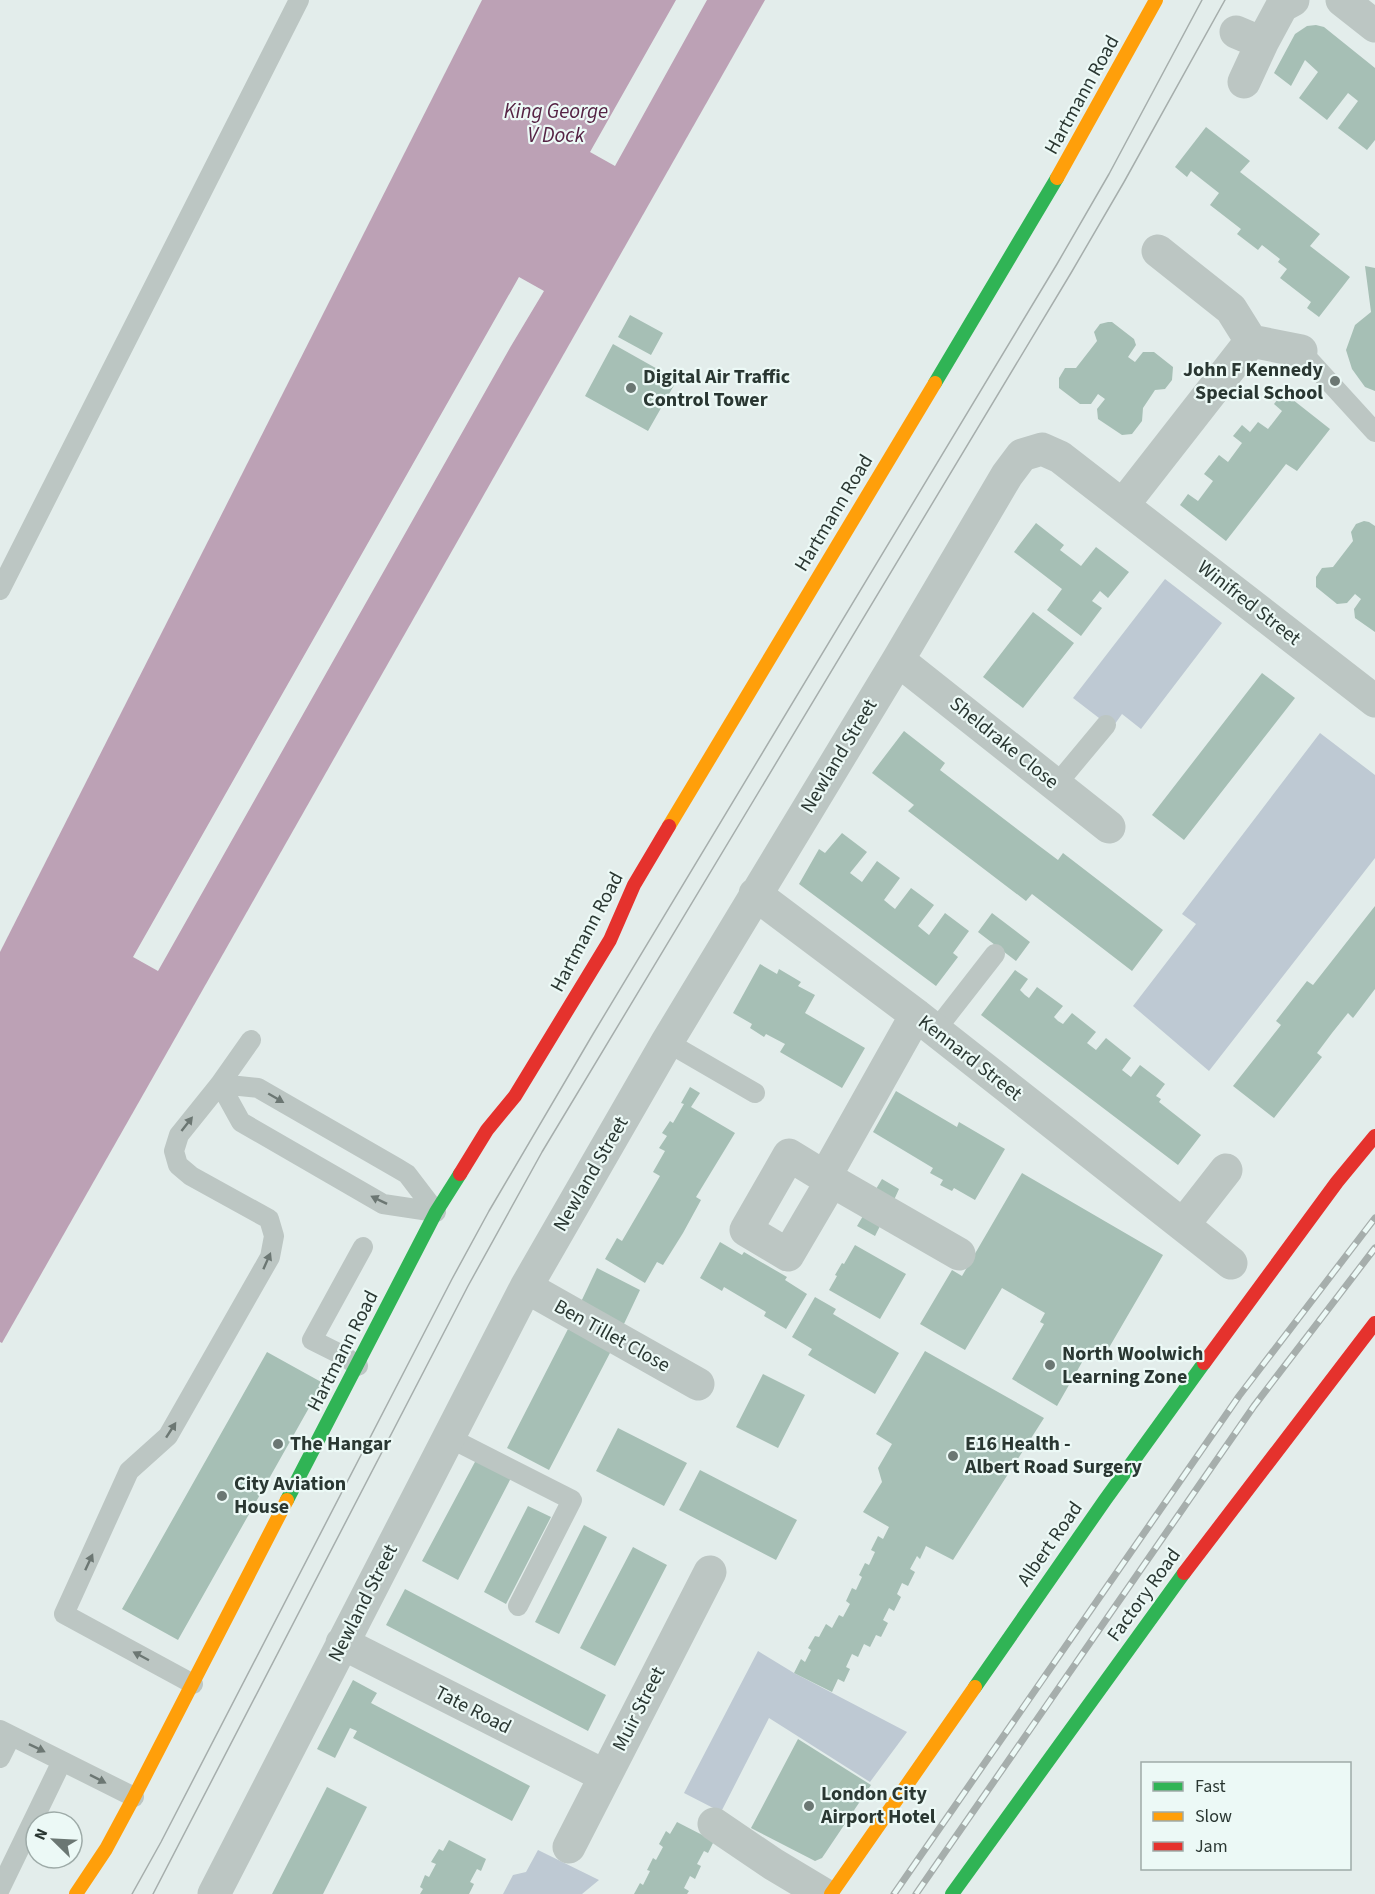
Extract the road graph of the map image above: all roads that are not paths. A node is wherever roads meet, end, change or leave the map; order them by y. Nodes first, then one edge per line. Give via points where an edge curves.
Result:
1 (299, 0) edge
2 (1156, 0) edge
3 (1293, 0) edge
4 (1342, 0) edge
5 (1375, 26) edge
6 (1244, 82) dead end
7 (1158, 251) dead end
8 (1251, 341) junction
9 (1301, 351) joint
10 (1375, 432) edge
11 (1007, 475) joint
12 (1123, 505) junction
13 (0, 590) edge
14 (898, 660) junction
15 (1375, 701) edge
16 (1106, 725) dead end
17 (1056, 785) junction
18 (1109, 827) dead end
19 (755, 894) junction
20 (995, 954) dead end
21 (925, 1023) junction
22 (250, 1040) dead end
23 (667, 1042) junction
24 (220, 1084) junction
25 (755, 1093) dead end
26 (1375, 1136) edge
27 (1226, 1170) dead end
28 (436, 1212) junction
29 (1183, 1225) junction
30 (363, 1247) dead end
31 (959, 1254) dead end
32 (1231, 1263) dead end
33 (526, 1287) junction
34 (1375, 1323) edge
35 (358, 1366) junction
36 (698, 1384) dead end
37 (448, 1437) junction
38 (710, 1572) dead end
39 (518, 1606) dead end
40 (342, 1643) junction
41 (193, 1684) junction
42 (6, 1733) edge
43 (0, 1758) edge
44 (62, 1761) junction
45 (605, 1776) junction
46 (134, 1797) junction
47 (714, 1824) dead end
48 (569, 1847) dead end
49 (0, 1889) edge
50 (76, 1894) edge
51 (214, 1894) edge
52 (823, 1894) edge
53 (831, 1894) edge
54 (952, 1894) edge

1 - 13 lane
2 - 28 street, Hartmann Road via 1067,162 634,885 610,940 515,1096 487,1130
3 - 6 street via 1249,37
4 - 5 street
7 - 8 street via 1231,309
8 - 9 street
8 - 12 street
9 - 10 lane
11 - 12 street, Winifred Street via 1022,455 1042,449 1060,457
11 - 14 street, Newland Street
12 - 15 street, Winifred Street
14 - 17 street, Sheldrake Close
14 - 19 street, Newland Street
16 - 17 lane
17 - 18 street, Sheldrake Close
19 - 21 street, Kennard Street
19 - 23 street, Newland Street
20 - 21 lane
21 - 29 street, Kennard Street
21 - 31 street via 829,1178
22 - 24 lane
23 - 25 lane
23 - 33 street, Newland Street
24 -> 28 lane via 258,1088 398,1168
28 -> 24 lane via 383,1204 242,1122
41 -> 24 lane via 64,1614 129,1471 168,1436 270,1257 274,1236 269,1220 178,1165 174,1151 179,1135
26 - 53 street, Albert Road via 1261,1284 1105,1500
27 - 29 street
28 - 35 street, Hartmann Road
29 - 32 street, Kennard Street
30 - 35 lane via 312,1340
33 - 36 street, Ben Tillet Close
33 - 37 street, Newland Street
34 - 54 street, Factory Road via 1209,1539
35 - 41 street, Hartmann Road
37 - 39 lane via 572,1500
37 - 40 street, Newland Street
38 - 45 street, Muir Street
40 - 45 street, Tate Road
40 - 51 street, Newland Street
41 - 46 street, Hartmann Road
42 - 43 lane
42 -> 44 lane
44 -> 46 lane
44 - 49 lane
45 - 48 street, Muir Street
46 - 50 street, Hartmann Road
47 - 52 street

